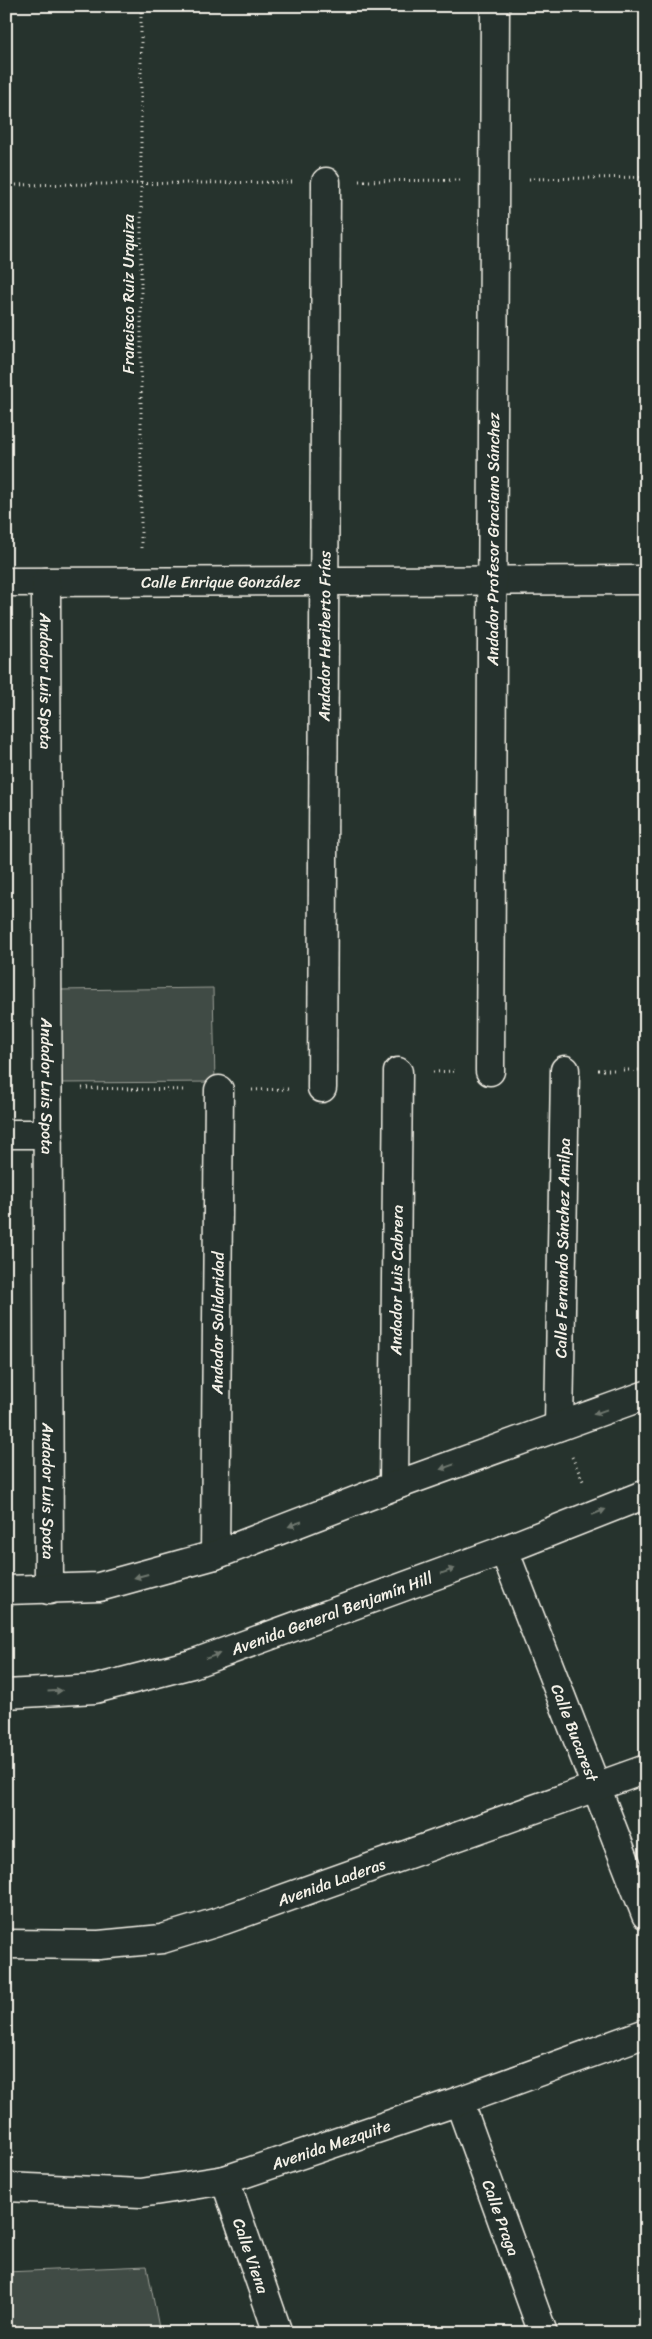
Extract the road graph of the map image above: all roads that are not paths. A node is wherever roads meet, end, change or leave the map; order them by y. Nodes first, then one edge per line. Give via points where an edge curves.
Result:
1 (495, 6) edge
2 (326, 182) dead end
3 (646, 580) edge
4 (493, 581) junction
5 (6, 582) edge
6 (46, 582) junction
7 (324, 582) junction
8 (565, 1070) dead end
9 (490, 1071) dead end
10 (398, 1072) dead end
11 (322, 1088) dead end
12 (219, 1090) dead end
13 (6, 1134) edge
14 (49, 1134) junction
15 (646, 1395) edge
16 (559, 1426) junction
17 (394, 1486) junction
18 (646, 1494) edge
19 (504, 1550) junction
20 (215, 1555) junction
21 (6, 1590) edge
22 (49, 1590) junction
23 (6, 1694) edge
24 (646, 1769) edge
25 (598, 1786) junction
26 (646, 1915) edge
27 (6, 1944) edge
28 (646, 2034) edge
29 (459, 2101) junction
30 (225, 2180) junction
31 (6, 2187) edge
32 (278, 2333) edge
33 (543, 2333) edge

1 - 4 street, Andador Profesor Graciano Sánchez
2 - 7 street, Andador Heriberto Frías
3 - 4 street, Calle Enrique González
4 - 7 street, Calle Enrique González
4 - 9 street, Andador Profesor Graciano Sánchez
5 - 6 street, Calle Enrique González
6 - 7 street, Calle Enrique González
6 - 14 street, Andador Luis Spota
7 - 11 street, Andador Heriberto Frías
8 - 16 street, Calle Fernando Sánchez Amilpa
10 - 17 street, Andador Luis Cabrera
12 - 20 street, Andador Solidaridad
13 - 14 street
14 - 22 street, Andador Luis Spota
15 -> 16 street
16 -> 17 street
17 -> 20 street
19 -> 18 street, Avenida General Benjamín Hill
23 -> 19 street, Avenida General Benjamín Hill via 95,1689 192,1664
19 - 25 street, Calle Bucarest
20 -> 22 street via 99,1587
21 - 22 street
24 - 25 street, Avenida Laderas
25 - 26 street, Calle Bucarest
25 - 27 street, Avenida Laderas via 162,1940 99,1945
28 - 29 street, Avenida Mezquite
29 - 30 street, Avenida Mezquite
29 - 33 street, Calle Praga
30 - 31 street, Avenida Mezquite via 141,2193
30 - 32 street, Calle Viena

